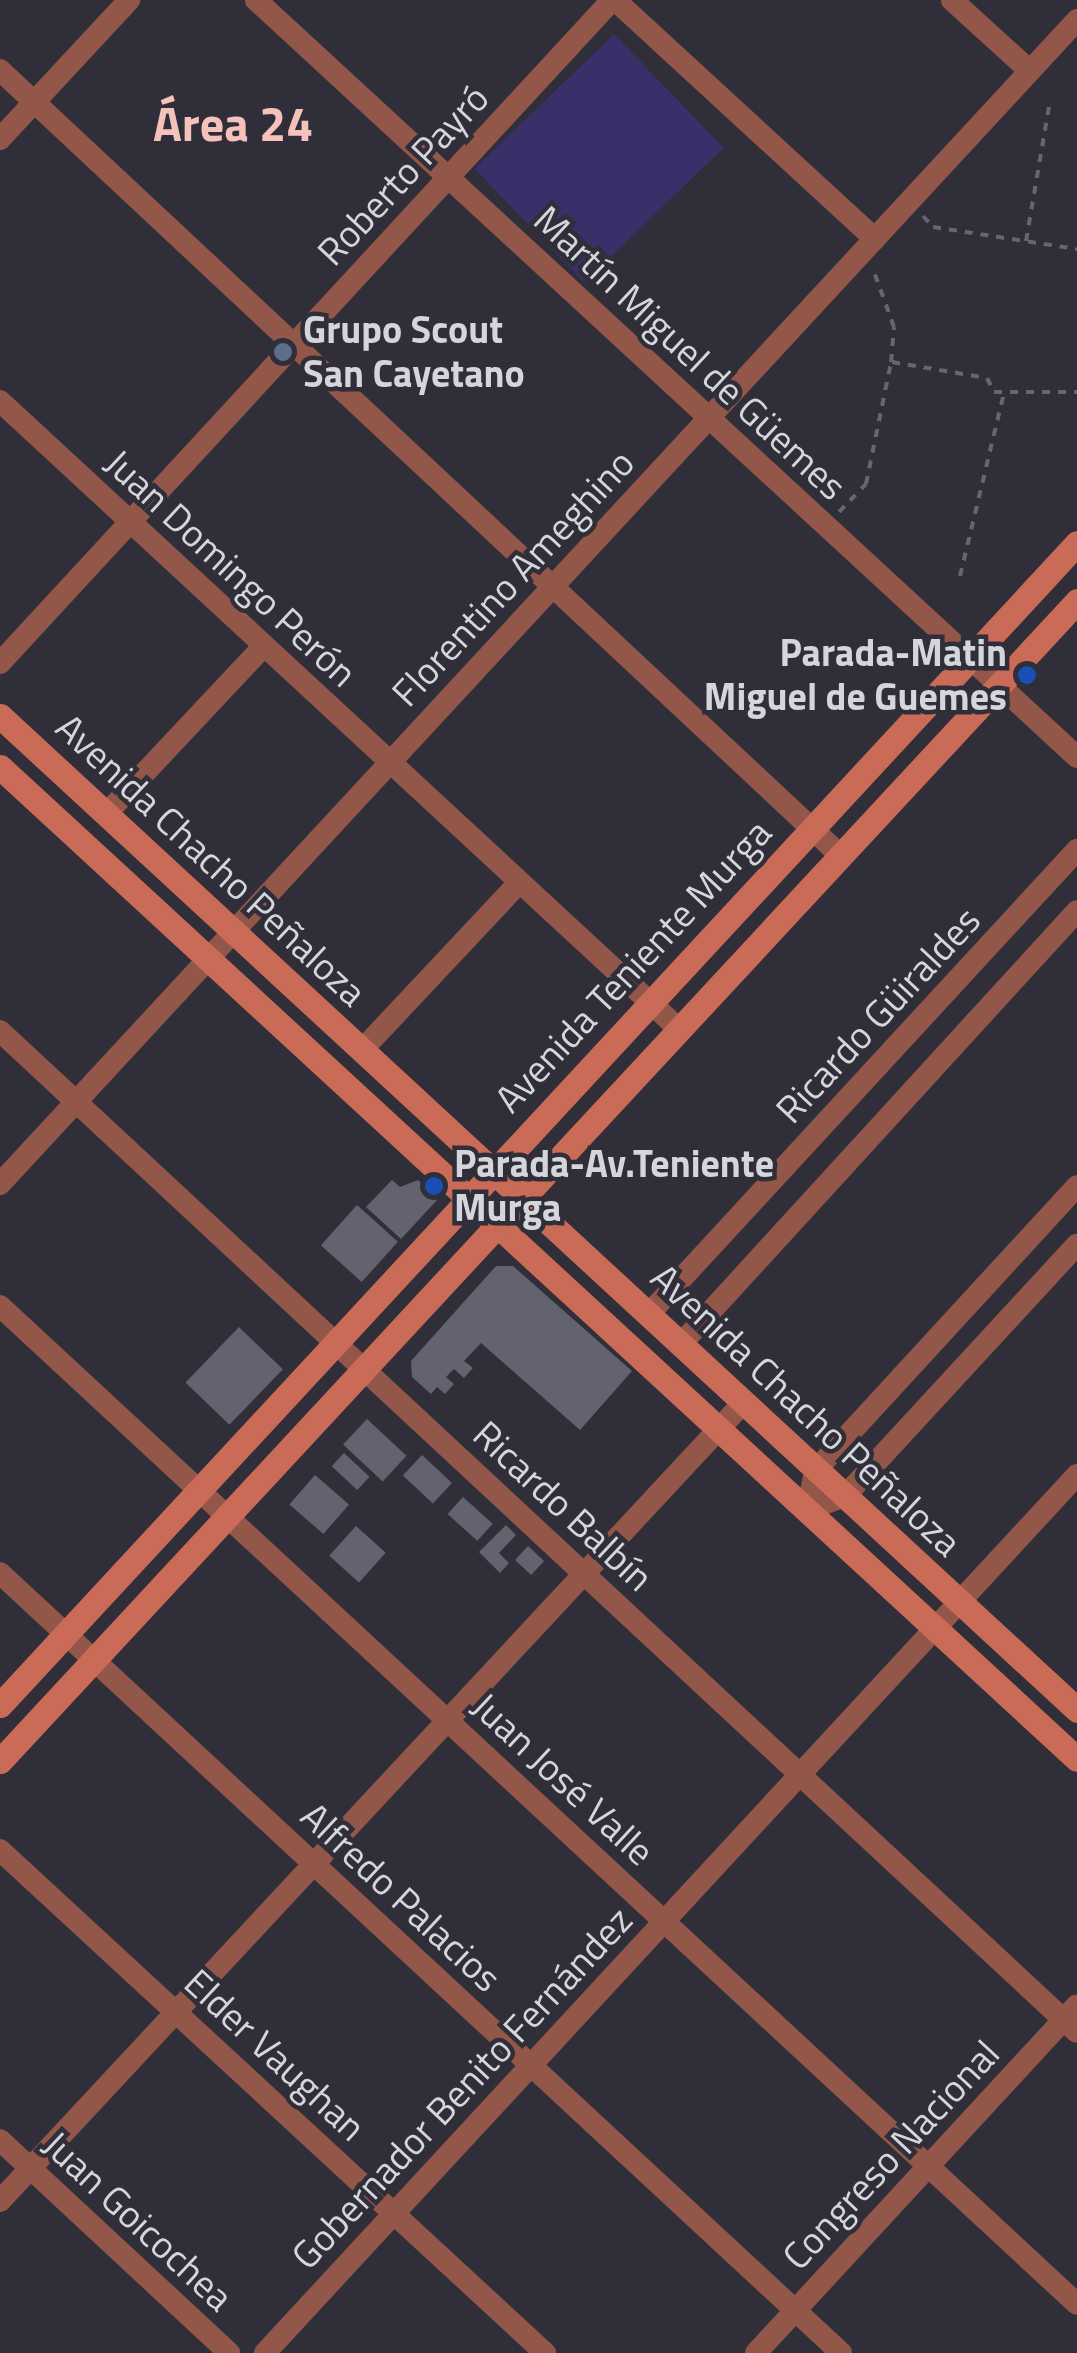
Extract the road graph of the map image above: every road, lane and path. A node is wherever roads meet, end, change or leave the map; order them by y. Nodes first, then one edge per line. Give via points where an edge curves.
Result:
1 (129, 0) edge
2 (256, 0) edge
3 (613, 0) edge
4 (952, 0) edge
5 (1077, 20) edge
6 (0, 70) edge
7 (1030, 71) junction
8 (1050, 100) dead end
9 (34, 102) junction
10 (0, 139) edge
11 (448, 178) junction
12 (909, 202) junction
13 (1026, 241) junction
14 (868, 246) junction
15 (1077, 249) edge
16 (294, 345) junction
17 (891, 362) junction
18 (1077, 392) edge
19 (1004, 393) junction
20 (0, 401) edge
21 (709, 418) junction
22 (130, 522) junction
23 (826, 525) junction
24 (1077, 543) edge
25 (960, 576) dead end
26 (552, 588) junction
27 (1077, 602) edge
28 (264, 646) junction
29 (970, 658) junction
30 (0, 663) edge
31 (999, 685) junction
32 (0, 716) edge
33 (1077, 757) edge
34 (390, 763) junction
35 (0, 767) edge
36 (106, 814) junction
37 (812, 829) junction
38 (1077, 850) edge
39 (841, 856) junction
40 (519, 882) junction
41 (1077, 912) edge
42 (234, 932) junction
43 (208, 959) junction
44 (650, 1003) junction
45 (918, 1023) junction
46 (680, 1030) junction
47 (0, 1032) edge
48 (362, 1050) junction
49 (949, 1051) junction
50 (76, 1102) junction
51 (796, 1155) junction
52 (494, 1172) junction
53 (0, 1184) edge
54 (827, 1185) junction
55 (1077, 1186) edge
56 (468, 1199) junction
57 (523, 1199) junction
58 (498, 1226) junction
59 (1077, 1246) edge
60 (0, 1306) edge
61 (648, 1315) junction
62 (335, 1343) junction
63 (680, 1344) junction
64 (364, 1370) junction
65 (743, 1403) junction
66 (718, 1429) junction
67 (816, 1472) junction
68 (1077, 1475) edge
69 (198, 1490) junction
70 (845, 1496) junction
71 (807, 1510) junction
72 (228, 1517) junction
73 (583, 1572) junction
74 (0, 1574) edge
75 (960, 1602) junction
76 (935, 1628) junction
77 (65, 1634) junction
78 (94, 1660) junction
79 (0, 1705) edge
80 (1077, 1710) edge
81 (446, 1718) junction
82 (1077, 1759) edge
83 (0, 1761) edge
84 (800, 1775) junction
85 (0, 1850) edge
86 (312, 1862) junction
87 (664, 1922) junction
88 (175, 2011) junction
89 (1072, 2019) edge
90 (531, 2066) junction
91 (0, 2140) edge
92 (928, 2166) junction
93 (30, 2168) junction
94 (0, 2201) edge
95 (394, 2214) junction
96 (1077, 2304) edge
97 (795, 2310) junction
98 (229, 2353) edge
99 (265, 2353) edge
100 (545, 2353) edge
101 (756, 2353) edge
102 (841, 2353) edge

1 - 9 street
2 - 11 street, Martín Miguel de Güemes
3 - 11 street, Roberto Payró
3 - 14 street
4 - 7 street
5 - 7 street, Florentino Ameghino
6 - 9 street
7 - 12 street, Florentino Ameghino
8 - 13 path
9 - 10 street
9 - 16 street
11 - 16 street, Roberto Payró
11 - 21 street, Martín Miguel de Güemes
12 - 13 path via 933,226
12 - 14 street, Florentino Ameghino
13 - 15 path
14 - 17 path via 890,310
14 - 21 street, Florentino Ameghino
16 - 22 street, Roberto Payró
16 - 26 street
17 - 19 path via 987,378 994,392
17 - 23 path via 866,484
18 - 19 path
19 - 25 path
20 - 22 street, Juan Domingo Perón
21 - 23 street, Martín Miguel de Güemes
21 - 26 street, Florentino Ameghino
22 - 28 street, Juan Domingo Perón
22 - 30 street, Roberto Payró
23 - 29 street, Martín Miguel de Güemes
24 - 29 main road, Avenida Teniente Murga
26 - 34 street, Florentino Ameghino
26 - 37 street
27 - 31 main road, Avenida Teniente Murga
28 - 34 street, Juan Domingo Perón
28 - 36 street
29 - 31 street, Martín Miguel de Güemes
29 - 37 main road, Avenida Teniente Murga
31 - 33 street, Martín Miguel de Güemes
31 - 39 main road, Avenida Teniente Murga
32 - 36 main road, Avenida Chacho Peñaloza
34 - 40 street, Juan Domingo Perón
34 - 42 street, Florentino Ameghino
35 - 43 main road, Avenida Chacho Peñaloza
36 - 42 main road, Avenida Chacho Peñaloza
37 - 39 street
37 - 44 main road, Avenida Teniente Murga
38 - 45 street, Ricardo Güiraldes
39 - 46 main road, Avenida Teniente Murga
40 - 44 street, Juan Domingo Perón
40 - 48 street
41 - 49 street, Ricardo Güiraldes
42 - 43 street, Florentino Ameghino
42 - 48 main road, Avenida Chacho Peñaloza
43 - 50 street, Florentino Ameghino
43 - 56 main road, Avenida Chacho Peñaloza
44 - 46 street, Juan Domingo Perón
44 - 52 main road, Avenida Teniente Murga
45 - 49 street
45 - 51 street, Ricardo Güiraldes
46 - 57 main road, Avenida Teniente Murga
47 - 50 street, Ricardo Balbín
48 - 52 main road, Avenida Chacho Peñaloza
49 - 54 street, Ricardo Güiraldes
50 - 53 street, Florentino Ameghino
50 - 62 street, Ricardo Balbín
51 - 54 street
51 - 61 street, Ricardo Güiraldes
52 - 56 main road, Avenida Teniente Murga
52 - 57 main road, Avenida Chacho Peñaloza
54 - 63 street, Ricardo Güiraldes
55 - 67 street
56 - 58 main road, Avenida Chacho Peñaloza
56 - 62 main road, Avenida Teniente Murga
57 - 58 main road, Avenida Teniente Murga
57 - 61 main road, Avenida Chacho Peñaloza
58 - 64 main road, Avenida Teniente Murga
58 - 66 main road, Avenida Chacho Peñaloza
59 - 70 street
60 - 69 street, Juan José Valle
61 - 63 main road, Avenida Chacho Peñaloza
62 - 64 street, Ricardo Balbín
62 - 69 main road, Avenida Teniente Murga
63 - 65 main road, Avenida Chacho Peñaloza
64 - 72 main road, Avenida Teniente Murga
64 - 73 street, Ricardo Balbín
65 - 66 street
65 - 67 main road, Avenida Chacho Peñaloza
66 - 71 main road, Avenida Chacho Peñaloza
66 - 73 street
67 - 70 main road, Avenida Chacho Peñaloza
67 - 71 street
68 - 75 street, Gobernador Benito Fernández
69 - 72 street, Juan José Valle
69 - 77 main road, Avenida Teniente Murga
70 - 71 street
70 - 75 main road, Avenida Chacho Peñaloza
71 - 76 main road, Avenida Chacho Peñaloza
72 - 78 main road, Avenida Teniente Murga
72 - 81 street, Juan José Valle
73 - 81 street
73 - 84 street, Ricardo Balbín
74 - 77 street, Alfredo Palacios
75 - 76 street, Gobernador Benito Fernández
75 - 80 main road, Avenida Chacho Peñaloza
76 - 82 main road, Avenida Chacho Peñaloza
76 - 84 street, Gobernador Benito Fernández
77 - 78 street, Alfredo Palacios
77 - 79 main road, Avenida Teniente Murga
78 - 83 main road, Avenida Teniente Murga
78 - 86 street, Alfredo Palacios
81 - 86 street
81 - 87 street, Juan José Valle
84 - 87 street, Gobernador Benito Fernández
84 - 89 street, Ricardo Balbín
85 - 88 street, Elder Vaughan
86 - 88 street
86 - 90 street, Alfredo Palacios
87 - 90 street, Gobernador Benito Fernández
87 - 92 street, Juan José Valle
88 - 93 street
88 - 95 street, Elder Vaughan
89 - 92 street, Congreso Nacional
90 - 95 street, Gobernador Benito Fernández
90 - 97 street, Alfredo Palacios
91 - 93 street, Juan Goicochea
92 - 96 street, Juan José Valle
92 - 97 street, Congreso Nacional
93 - 94 street
93 - 98 street, Juan Goicochea
95 - 99 street, Gobernador Benito Fernández
95 - 100 street, Elder Vaughan
97 - 101 street, Congreso Nacional
97 - 102 street, Alfredo Palacios

